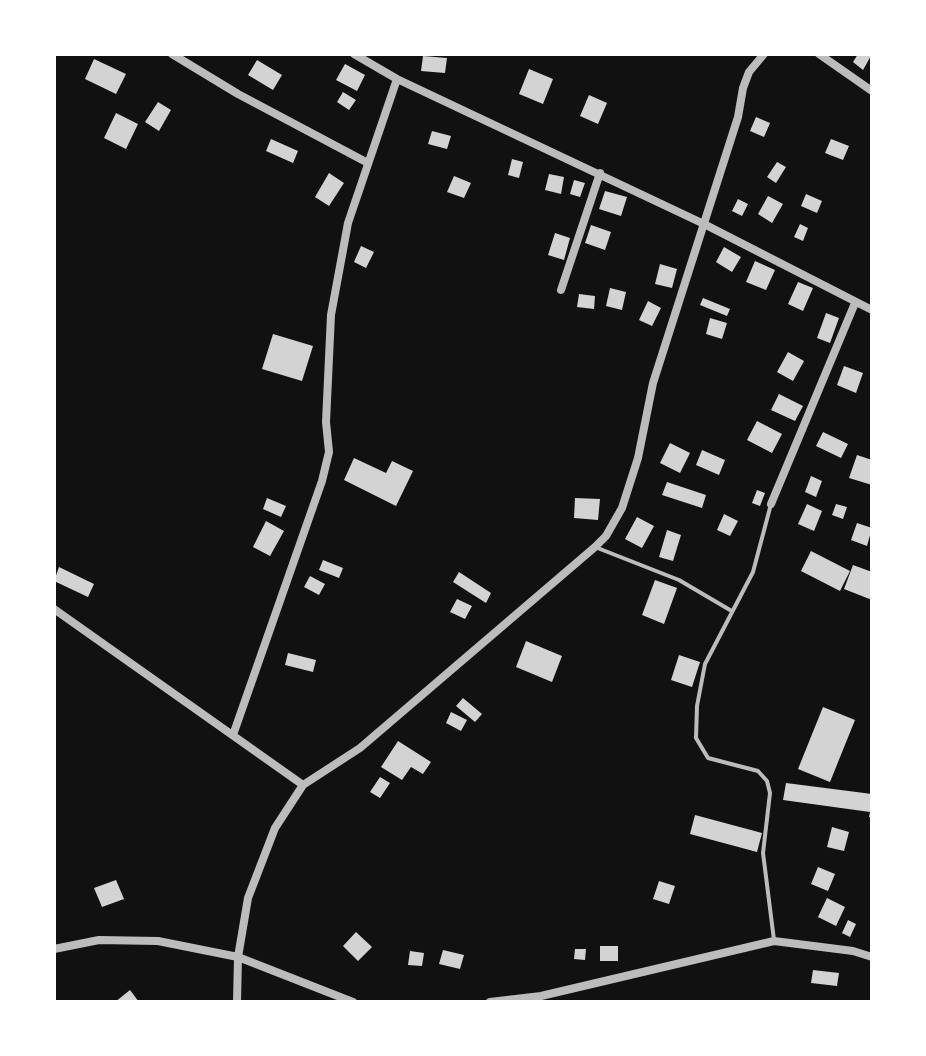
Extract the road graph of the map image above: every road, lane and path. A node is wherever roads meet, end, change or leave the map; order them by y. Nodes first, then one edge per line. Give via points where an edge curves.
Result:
1 (172, 54) edge
2 (354, 54) edge
3 (764, 54) edge
4 (819, 54) edge
5 (397, 79) junction
6 (872, 91) edge
7 (368, 163) junction
8 (600, 173) junction
9 (704, 224) junction
10 (561, 290) dead end
11 (855, 303) junction
12 (872, 310) edge
13 (771, 504) joint
14 (595, 547) junction
15 (54, 609) edge
16 (731, 611) junction
17 (233, 735) junction
18 (303, 785) junction
19 (774, 941) junction
20 (54, 949) edge
21 (238, 957) junction
22 (872, 957) edge
23 (237, 1002) edge
24 (353, 1002) edge
25 (490, 1002) edge

1 - 7 street
2 - 5 street
3 - 9 street via 749,72
4 - 6 street
5 - 7 street
5 - 8 street
7 - 17 street via 348,223 331,315 329,452
8 - 9 street
8 - 10 street
9 - 11 street
9 - 14 street via 653,383 622,508
11 - 12 street
11 - 13 street
13 - 16 lane via 753,572
14 - 16 lane via 679,580
14 - 18 street via 360,748
15 - 17 street
16 - 19 lane via 705,664 696,738 708,758 758,771 767,781 763,853
17 - 18 street
18 - 21 street via 275,828 248,898
19 - 22 street
19 - 25 street via 541,996
20 - 21 street via 124,939
21 - 23 street
21 - 24 street

